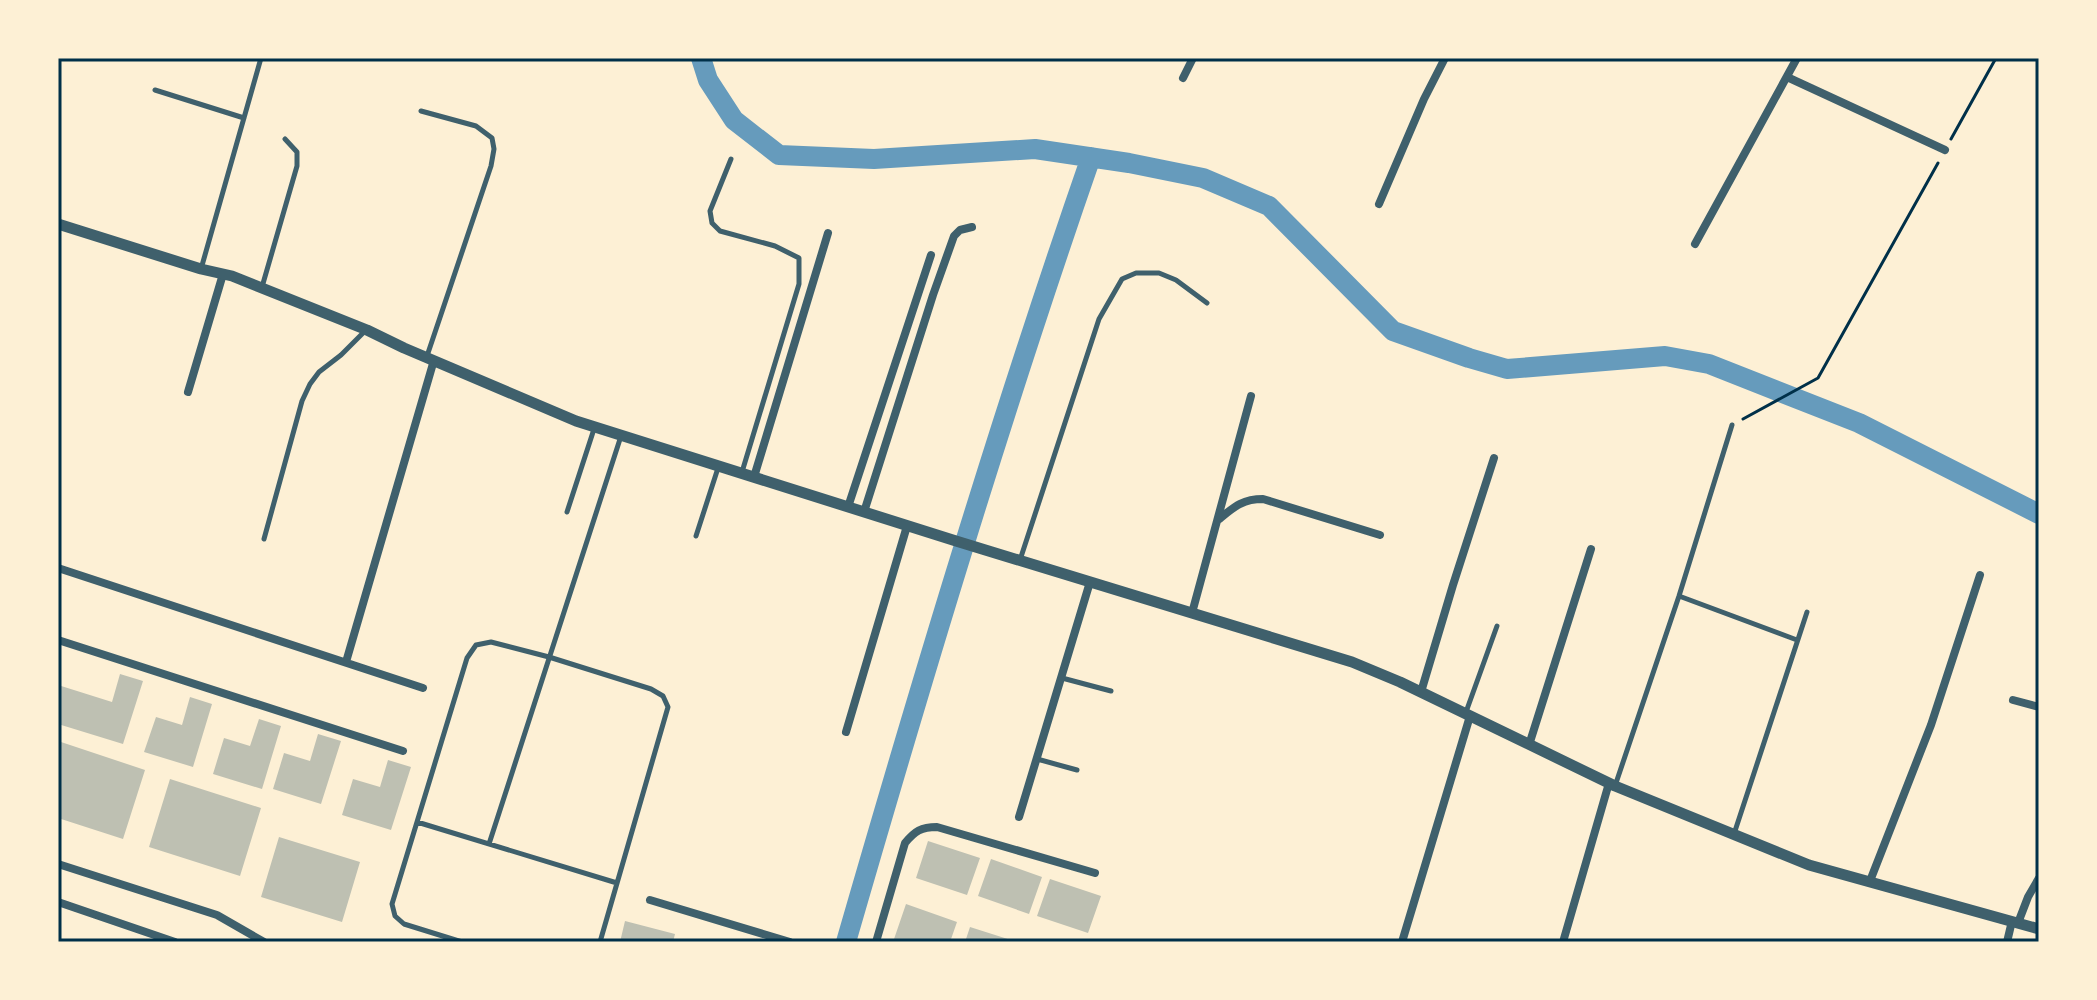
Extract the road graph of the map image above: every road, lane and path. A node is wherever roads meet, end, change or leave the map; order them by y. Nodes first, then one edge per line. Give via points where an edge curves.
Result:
1 (261, 58) edge
2 (1193, 58) edge
3 (1445, 58) edge
4 (1797, 58) edge
5 (1996, 58) edge
6 (1787, 77) junction
7 (1183, 78) dead end
8 (155, 90) dead end
9 (421, 111) dead end
10 (244, 118) junction
11 (285, 139) dead end
12 (1945, 150) junction
13 (731, 159) dead end
14 (1379, 204) dead end
15 (58, 224) edge
16 (972, 227) dead end
17 (828, 233) dead end
18 (1695, 244) dead end
19 (931, 255) dead end
20 (201, 269) junction
21 (223, 274) junction
22 (262, 288) junction
23 (1207, 303) dead end
24 (367, 330) junction
25 (430, 359) junction
26 (188, 392) dead end
27 (1251, 396) dead end
28 (1734, 424) joint
29 (595, 427) junction
30 (622, 435) junction
31 (1494, 458) dead end
32 (719, 466) junction
33 (748, 475) junction
34 (848, 507) junction
35 (567, 512) dead end
36 (864, 512) junction
37 (1218, 520) junction
38 (907, 526) junction
39 (1380, 535) dead end
40 (696, 536) dead end
41 (264, 539) dead end
42 (1591, 549) dead end
43 (1019, 560) junction
44 (58, 568) edge
45 (1980, 575) dead end
46 (1090, 582) junction
47 (1679, 596) junction
48 (1807, 612) dead end
49 (1192, 613) junction
50 (1497, 626) dead end
51 (58, 640) edge
52 (1797, 640) junction
53 (549, 657) junction
54 (346, 662) junction
55 (1061, 677) junction
56 (423, 688) dead end
57 (1111, 691) dead end
58 (1421, 692) junction
59 (2013, 700) dead end
60 (2039, 707) edge
61 (1468, 715) junction
62 (846, 732) dead end
63 (1529, 745) junction
64 (403, 751) dead end
65 (1037, 759) junction
66 (1077, 770) dead end
67 (1612, 784) junction
68 (1019, 817) dead end
69 (417, 822) junction
70 (1734, 834) junction
71 (489, 844) junction
72 (58, 864) edge
73 (1095, 873) dead end
74 (2039, 878) edge
75 (1870, 881) junction
76 (617, 883) junction
77 (650, 900) dead end
78 (58, 902) edge
79 (2015, 922) junction
80 (2039, 929) edge
81 (175, 942) edge
82 (264, 942) edge
83 (462, 942) edge
84 (600, 942) edge
85 (790, 942) edge
86 (876, 942) edge
87 (1402, 942) edge
88 (1563, 942) edge
89 (2007, 942) edge

1 - 10 lane
2 - 7 street
3 - 14 street
4 - 6 street
5 - 12 path
6 - 12 street
6 - 18 street
8 - 10 lane
9 - 25 lane via 476,126 492,138 494,149
10 - 20 lane
11 - 22 lane via 297,152 297,166
12 - 28 path via 1818,378
13 - 33 lane via 710,211 712,223 720,231 799,258 800,268
15 - 20 street
16 - 36 street via 954,236
17 - 33 street
19 - 34 street
20 - 21 street
21 - 22 street
21 - 26 street
22 - 24 street
23 - 43 lane via 1159,273 1122,279 1099,319
24 - 25 street
24 - 41 lane via 310,384
25 - 29 street
25 - 54 street
27 - 37 street
28 - 47 lane
29 - 30 street
29 - 35 lane
30 - 32 street
30 - 53 lane
31 - 58 street
32 - 33 street
32 - 40 lane
33 - 34 street
34 - 36 street
36 - 38 street
37 - 39 street via 1238,504 1263,499
37 - 49 street
38 - 43 street
38 - 62 street
42 - 63 street
43 - 46 street
44 - 54 street
45 - 75 street via 1931,725
46 - 49 street
46 - 55 street
47 - 52 lane
47 - 67 lane
48 - 52 lane
49 - 58 street via 1352,662
50 - 61 lane
51 - 64 street
52 - 70 lane
53 - 69 lane via 491,642 476,645 467,658
53 - 71 lane
53 - 76 lane via 651,689 668,707
54 - 56 street
55 - 57 lane
55 - 65 street
58 - 61 street
59 - 60 street
61 - 63 street
61 - 87 street
63 - 67 street
65 - 66 lane
65 - 68 street
67 - 70 street
67 - 88 street
69 - 71 lane
69 - 83 lane via 392,904 395,916 404,924
70 - 75 street via 1809,865
71 - 76 lane
72 - 82 street via 217,915
73 - 86 street via 923,827 905,843
74 - 79 street
75 - 79 street
76 - 84 lane
77 - 85 street
78 - 81 street
79 - 80 street
79 - 89 street

